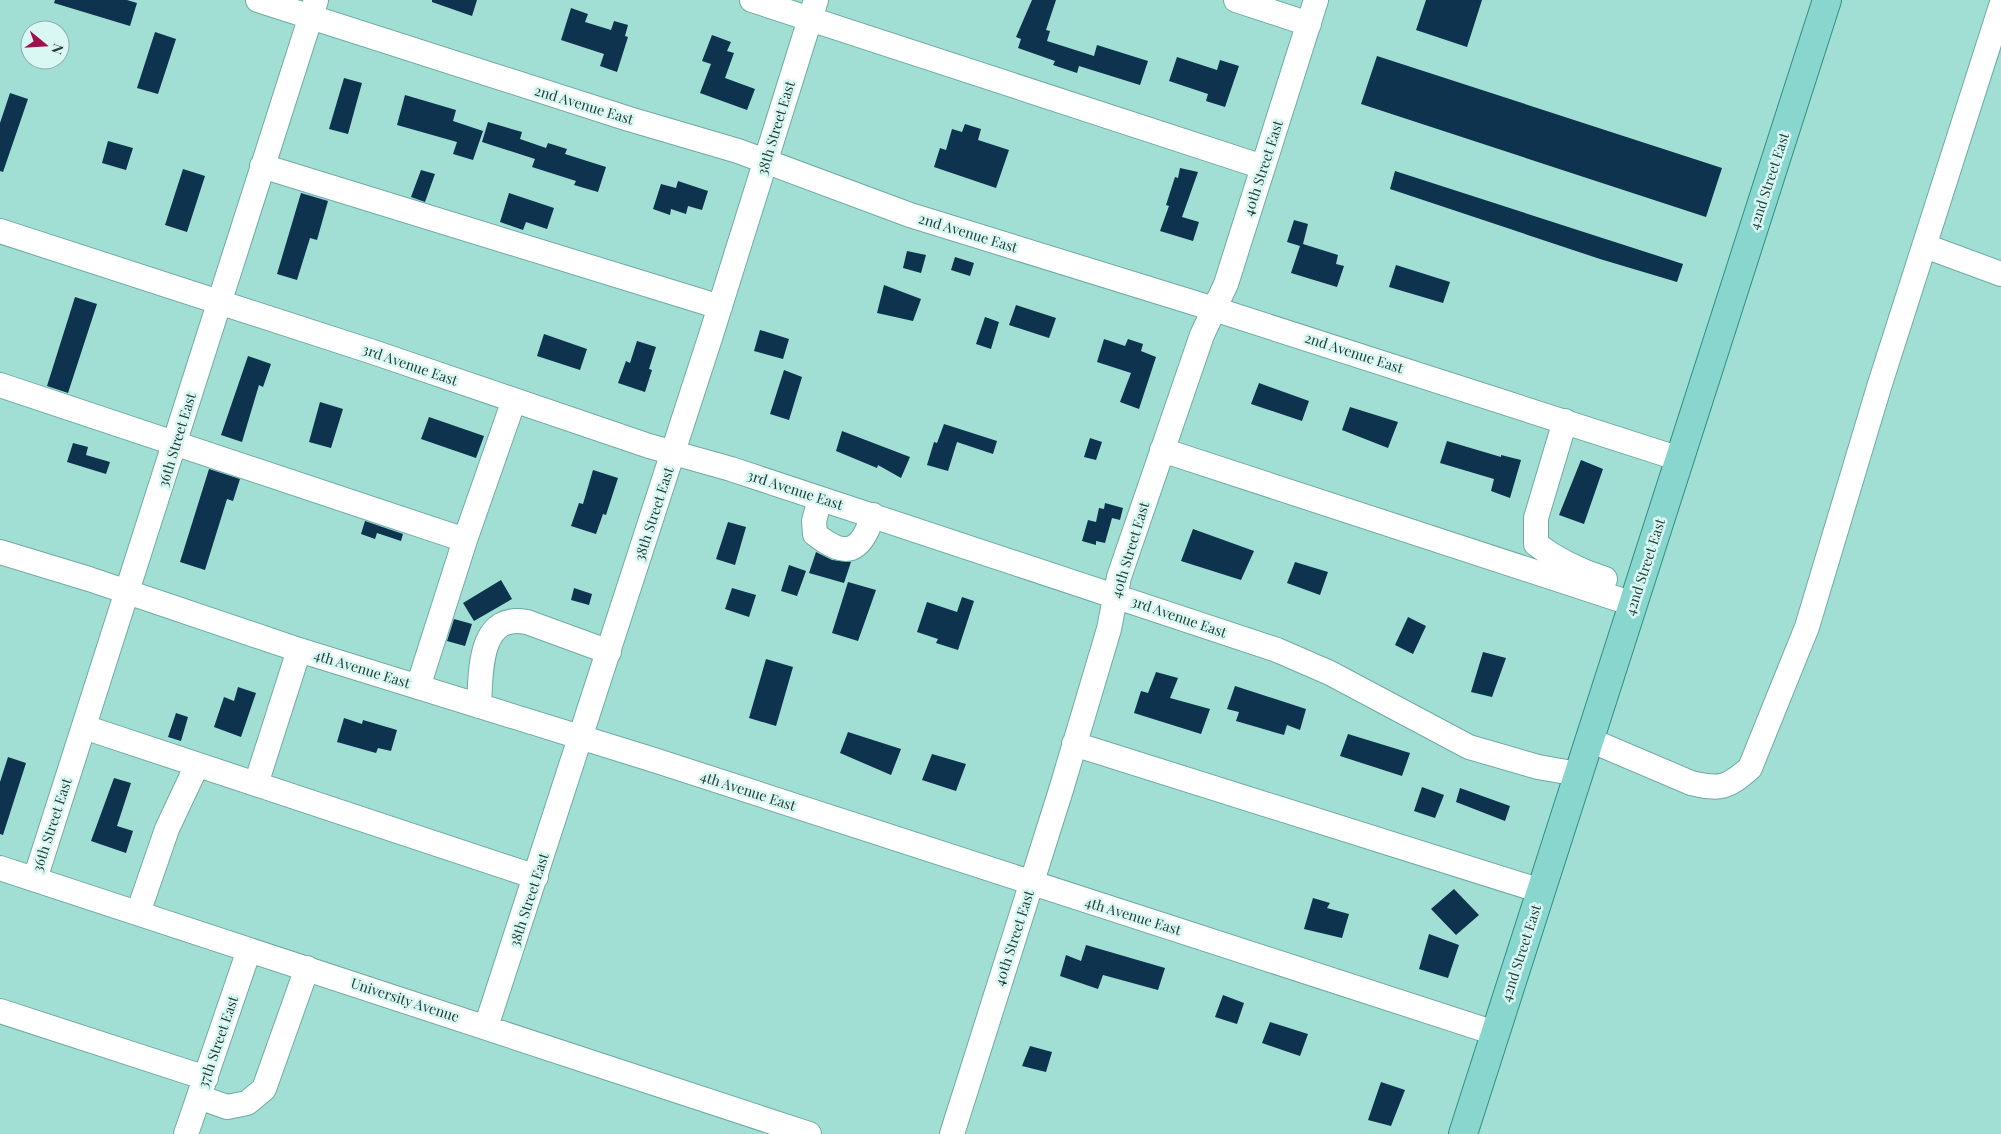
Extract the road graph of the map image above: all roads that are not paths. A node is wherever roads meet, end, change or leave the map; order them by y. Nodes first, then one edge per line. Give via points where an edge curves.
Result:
1 (258, 0) edge
2 (752, 0) edge
3 (1236, 0) edge
4 (1316, 0) edge
5 (1828, 0) edge
6 (2001, 6) edge
7 (313, 9) edge
8 (813, 9) edge
9 (1308, 24) junction
10 (1993, 58) edge
11 (766, 161) junction
12 (262, 166) junction
13 (1263, 167) junction
14 (0, 231) edge
15 (1925, 246) junction
16 (2001, 274) edge
17 (218, 303) junction
18 (720, 308) junction
19 (1214, 309) junction
20 (0, 385) edge
21 (514, 400) junction
22 (1565, 422) junction
23 (176, 444) junction
24 (1162, 450) junction
25 (673, 453) junction
26 (1680, 459) junction
27 (820, 498) junction
28 (873, 516) junction
29 (465, 540) junction
30 (0, 552) edge
31 (128, 592) junction
32 (1116, 595) junction
33 (1636, 597) junction
34 (299, 650) junction
35 (609, 652) junction
36 (418, 687) junction
37 (479, 706) junction
38 (84, 727) junction
39 (582, 738) junction
40 (1590, 740) junction
41 (1074, 744) junction
42 (197, 765) junction
43 (1578, 774) junction
44 (256, 784) junction
45 (0, 868) edge
46 (536, 878) junction
47 (35, 879) junction
48 (1031, 884) junction
49 (1541, 891) junction
50 (138, 913) junction
51 (249, 950) junction
52 (307, 968) junction
53 (0, 1011) edge
54 (486, 1027) junction
55 (1495, 1033) junction
56 (203, 1087) junction
57 (186, 1134) edge
58 (809, 1134) edge
59 (952, 1134) edge
60 (1463, 1134) edge

1 - 7 street, 2nd Avenue East
2 - 8 street
3 - 9 street
4 - 9 street, 40th Street East
5 - 26 main road, 42nd Street East
6 - 10 street
7 - 11 street, 2nd Avenue East
7 - 12 street, 36th Street East
8 - 11 street, 38th Street East
8 - 13 street
9 - 13 street, 40th Street East
10 - 15 street
11 - 18 street, 38th Street East
11 - 19 street, 2nd Avenue East via 910,215
12 - 17 street, 36th Street East
12 - 18 street
13 - 19 street, 40th Street East via 1226,284
14 - 17 street, 3rd Avenue East
15 - 16 street
15 - 40 street via 1807,626 1750,768 1721,788 1708,787 1691,783
17 - 21 street, 3rd Avenue East
17 - 23 street, 36th Street East
18 - 25 street, 38th Street East
19 - 22 street, 2nd Avenue East
19 - 24 street, 40th Street East
20 - 23 street
21 - 25 street, 3rd Avenue East
21 - 29 street
22 - 26 street, 2nd Avenue East
22 - 33 street via 1536,518 1536,544 1551,555
23 - 29 street
23 - 31 street, 36th Street East
24 - 32 street, 40th Street East via 1119,577
24 - 33 street
25 - 27 street, 3rd Avenue East
25 - 35 street, 38th Street East
26 - 33 main road, 42nd Street East
27 - 28 street, 3rd Avenue East
27 - 28 street via 814,521 815,534 841,550 856,547 866,537
28 - 32 street, 3rd Avenue East
29 - 36 street
30 - 31 street, 4th Avenue East
31 - 34 street, 4th Avenue East
31 - 38 street, 36th Street East
32 - 41 street, 40th Street East
32 - 43 street, 3rd Avenue East via 1277,650 1330,673 1469,747 1538,767
33 - 40 main road, 42nd Street East
34 - 36 street, 4th Avenue East
34 - 44 street
35 - 37 street via 527,622 514,620 497,627 486,643 481,664
35 - 39 street, 38th Street East
36 - 37 street, 4th Avenue East
37 - 39 street, 4th Avenue East
38 - 42 street
38 - 47 street, 36th Street East
39 - 46 street, 38th Street East
39 - 48 street, 4th Avenue East
40 - 43 main road, 42nd Street East
41 - 48 street, 40th Street East
41 - 49 street
42 - 44 street
42 - 50 street via 167,830
43 - 49 main road, 42nd Street East
44 - 46 street
45 - 47 street, University Avenue
46 - 54 street, 38th Street East
47 - 50 street, University Avenue
48 - 55 street, 4th Avenue East
48 - 59 street, 40th Street East
49 - 55 main road, 42nd Street East
50 - 51 street, University Avenue
51 - 52 street, University Avenue
51 - 56 street, 37th Street East
52 - 54 street, University Avenue
52 - 56 street via 264,1089 247,1103 227,1107
53 - 56 street
54 - 58 street, University Avenue
55 - 60 main road, 42nd Street East
56 - 57 street, 37th Street East

